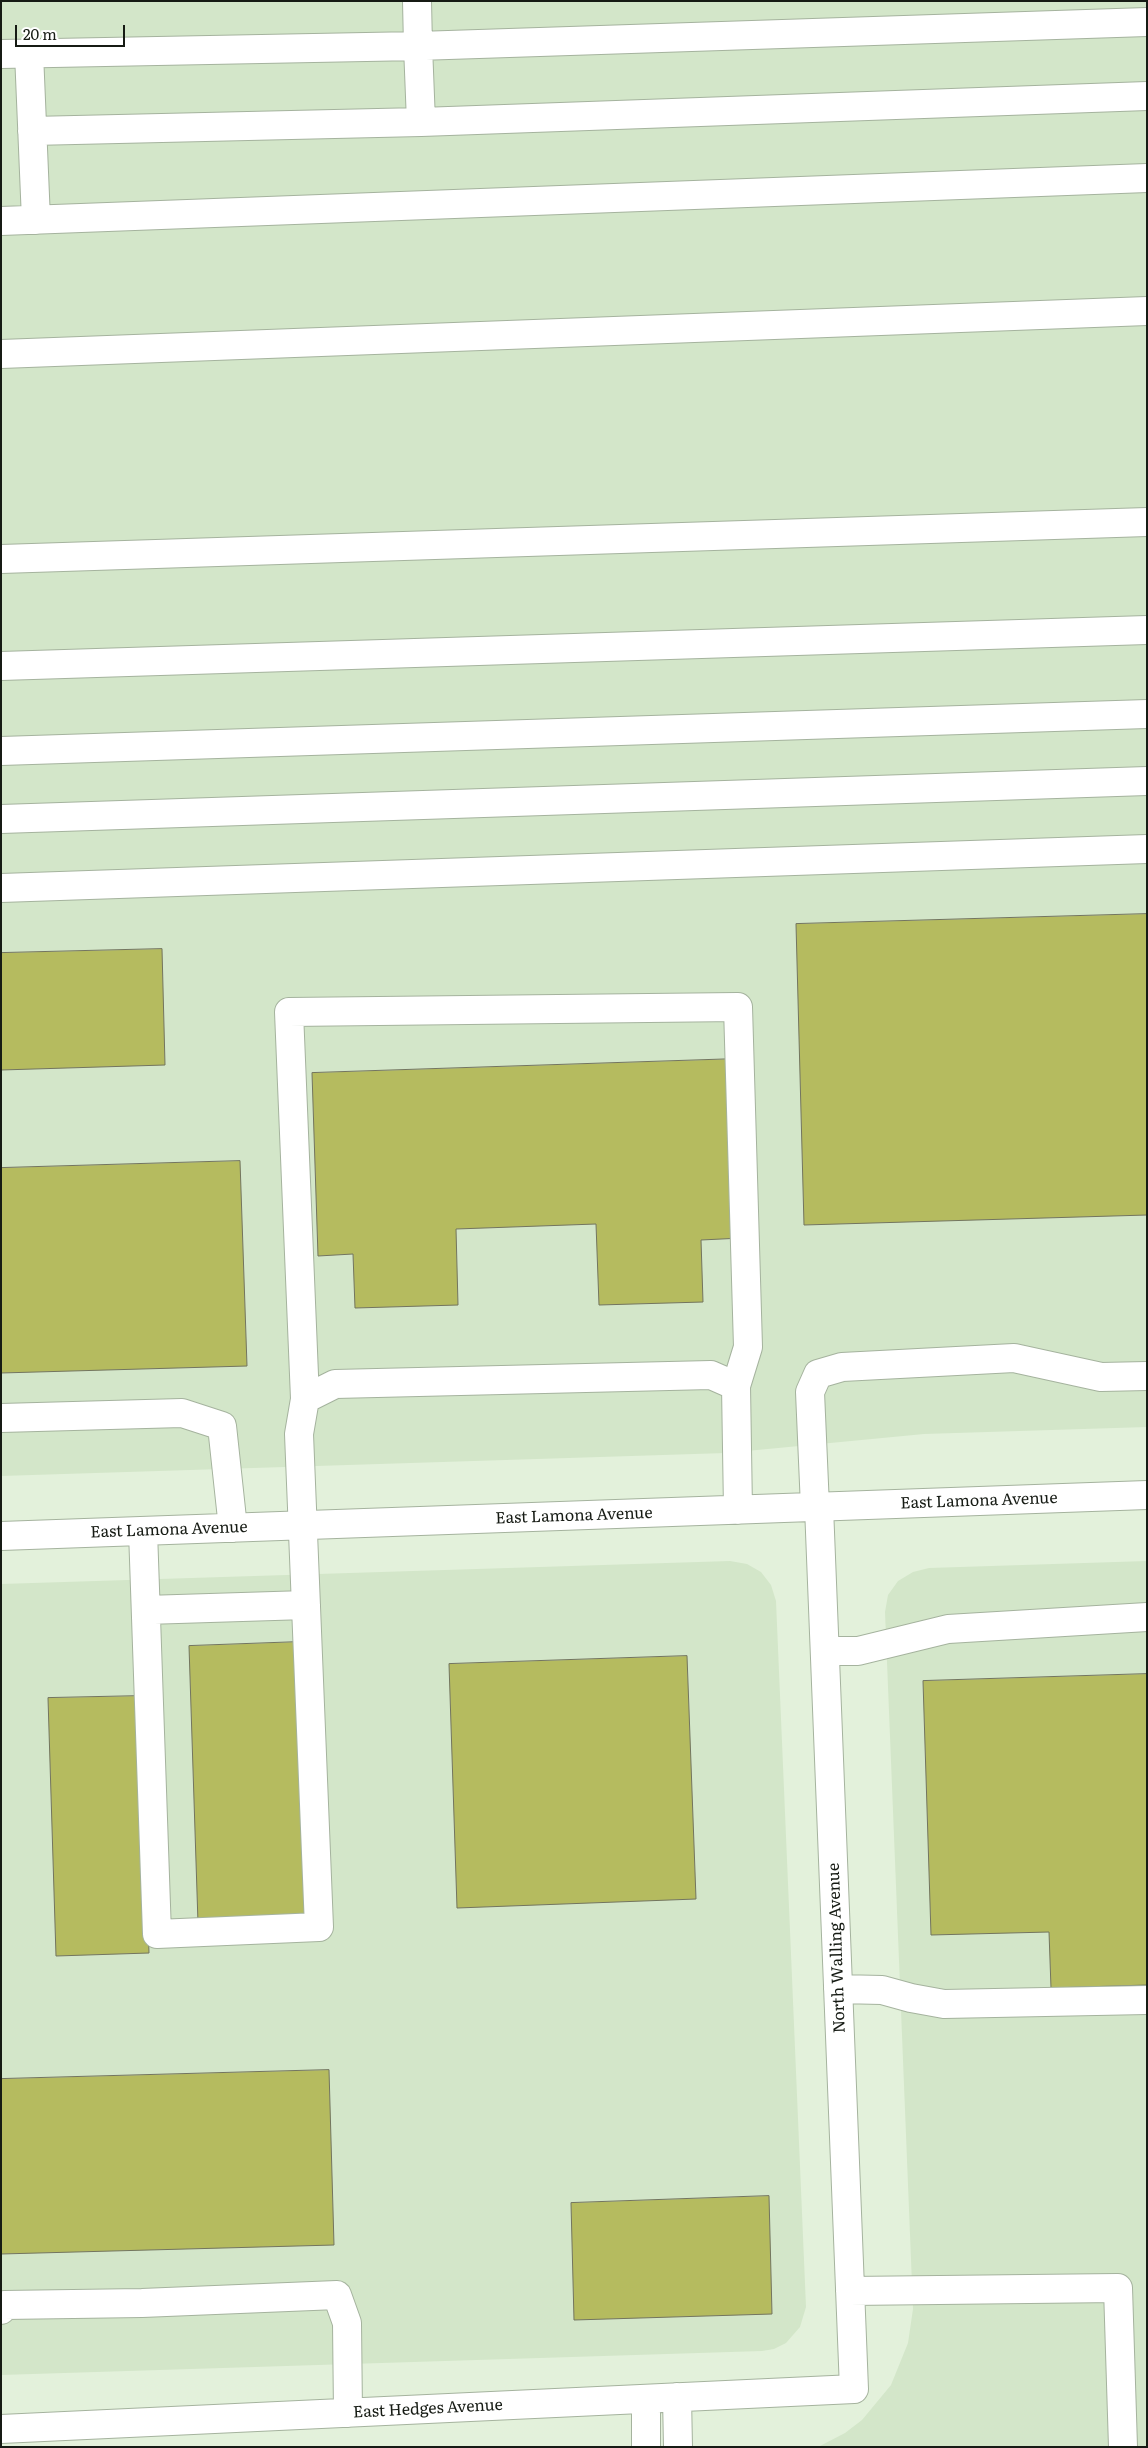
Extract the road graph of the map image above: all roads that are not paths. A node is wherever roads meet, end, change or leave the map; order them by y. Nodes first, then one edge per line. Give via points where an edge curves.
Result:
1 (417, 1) edge
2 (1147, 22) edge
3 (418, 46) junction
4 (29, 53) junction
5 (1, 54) edge
6 (1147, 96) edge
7 (421, 122) junction
8 (32, 131) junction
9 (1147, 178) edge
10 (36, 220) junction
11 (1, 221) edge
12 (1147, 311) edge
13 (1, 354) edge
14 (1147, 522) edge
15 (1, 559) edge
16 (1147, 630) edge
17 (1, 666) edge
18 (1147, 714) edge
19 (1, 751) edge
20 (1147, 781) edge
21 (1, 818) edge
22 (1147, 849) edge
23 (1, 888) edge
24 (1147, 1376) edge
25 (736, 1386) junction
26 (305, 1399) junction
27 (1, 1418) edge
28 (1147, 1495) edge
29 (817, 1507) junction
30 (738, 1510) junction
31 (303, 1526) junction
32 (233, 1528) junction
33 (144, 1531) junction
34 (1, 1536) edge
35 (306, 1605) junction
36 (146, 1610) junction
37 (1147, 1617) edge
38 (824, 1651) junction
39 (838, 1989) junction
40 (1147, 2000) edge
41 (850, 2291) junction
42 (1, 2310) edge
43 (854, 2390) joint
44 (677, 2398) junction
45 (646, 2399) junction
46 (348, 2413) junction
47 (1, 2430) edge
48 (137, 2435) edge
49 (99, 2436) edge
50 (646, 2447) edge
51 (678, 2447) edge
52 (1123, 2447) edge

1 - 3 street
2 - 3 street
3 - 4 street
3 - 7 street
4 - 5 street
4 - 8 street
6 - 7 street
7 - 8 street
8 - 10 street
9 - 10 street
10 - 11 street
12 - 13 street
14 - 15 street
16 - 17 street
18 - 19 street
20 - 21 street
22 - 23 street
24 - 29 street, North Walling Avenue via 1101,1377 1014,1358 842,1367 818,1374 810,1392
25 - 26 street via 711,1375 462,1380 335,1384
25 - 26 street via 748,1347 738,1007 289,1012
25 - 30 street
26 - 31 street via 299,1434
27 - 32 street via 182,1413 222,1426
28 - 29 street, East Lamona Avenue
29 - 30 street, East Lamona Avenue
29 - 38 street, North Walling Avenue
30 - 31 street, East Lamona Avenue
31 - 32 street, East Lamona Avenue
31 - 35 street
32 - 33 street, East Lamona Avenue
33 - 34 street, East Lamona Avenue
33 - 36 street
35 - 36 street
35 - 36 street via 318,1927 157,1934
37 - 38 street via 948,1630 858,1651
38 - 39 street, North Walling Avenue
39 - 40 street via 882,1990 944,2004
39 - 41 street, North Walling Avenue
41 - 43 street, North Walling Avenue
41 - 52 street via 1118,2288
42 - 46 street via 4,2304 142,2303 337,2295 347,2323
43 - 44 street, East Hedges Avenue
44 - 45 street, East Hedges Avenue
44 - 51 street
45 - 46 street, East Hedges Avenue
45 - 50 street
46 - 48 street, East Hedges Avenue
47 - 49 street, East Hedges Avenue
48 - 49 street, East Hedges Avenue

